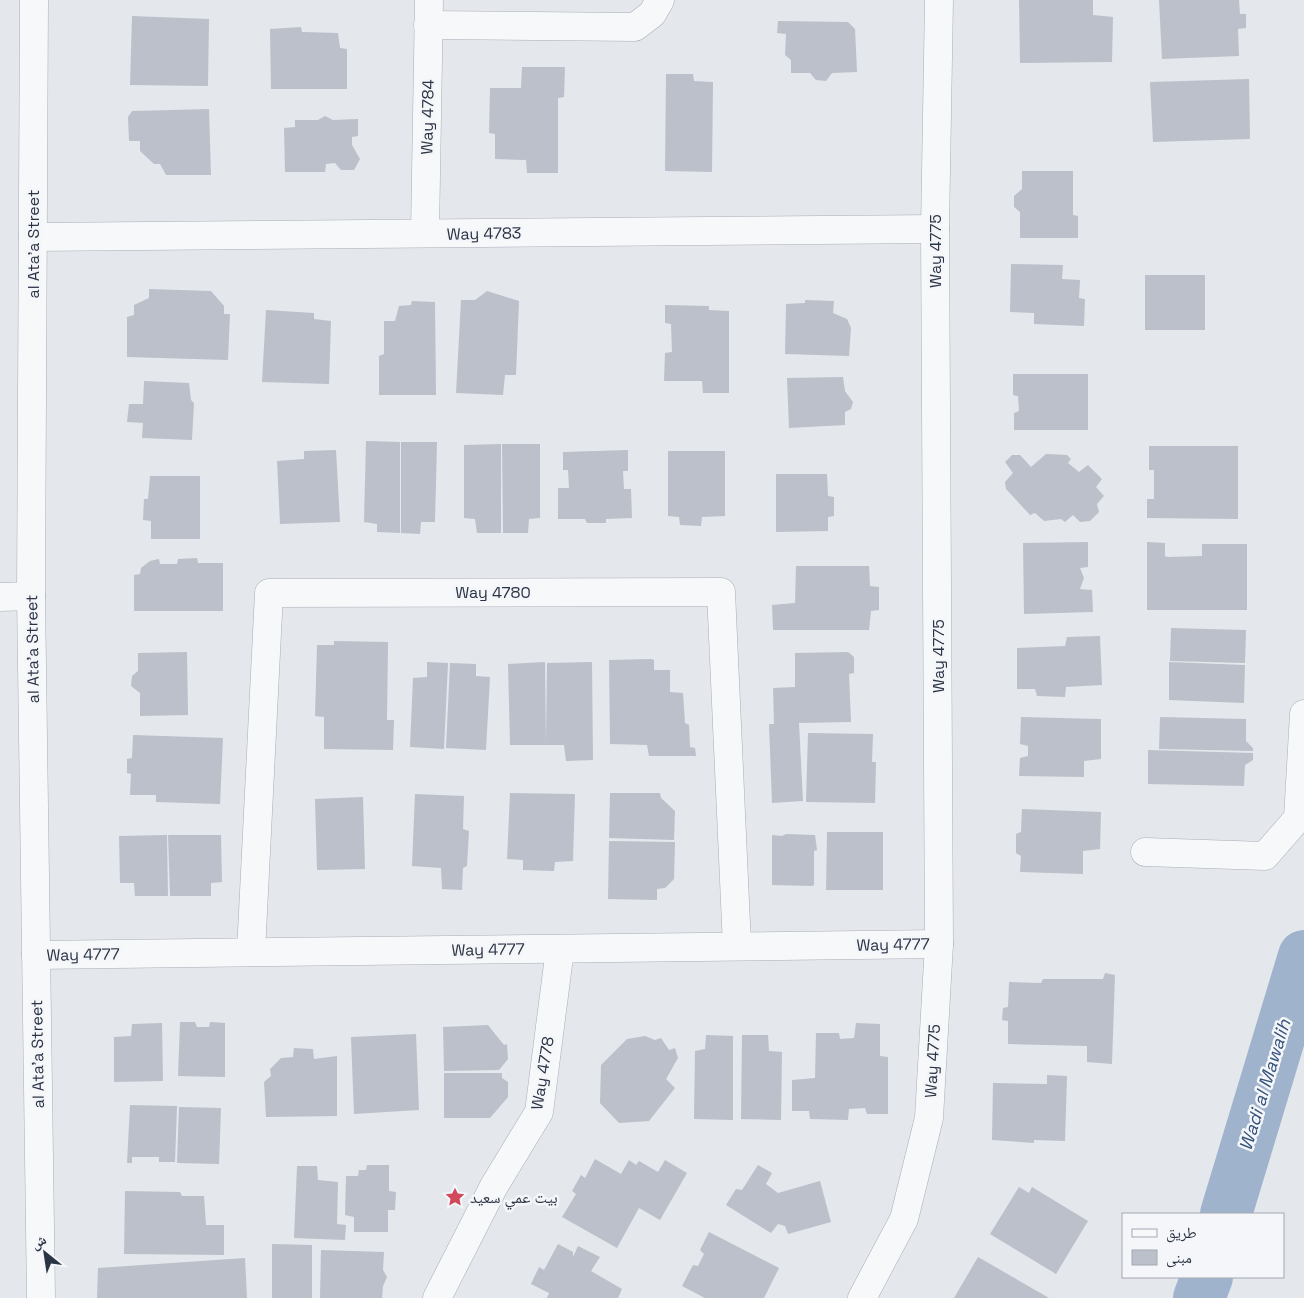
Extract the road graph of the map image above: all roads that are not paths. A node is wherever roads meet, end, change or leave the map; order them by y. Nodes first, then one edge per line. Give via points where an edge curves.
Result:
1 (34, 0) edge
2 (660, 0) edge
3 (939, 0) edge
4 (428, 12) edge
5 (935, 229) junction
6 (425, 234) junction
7 (33, 237) junction
8 (0, 596) edge
9 (31, 596) junction
10 (1304, 714) edge
11 (1145, 852) dead end
12 (939, 944) junction
13 (737, 946) junction
14 (560, 949) junction
15 (251, 952) junction
16 (36, 955) junction
17 (41, 1298) edge
18 (437, 1298) edge
19 (862, 1298) edge

1 - 7 street, al Ata'a Street
2 - 4 street via 652,14 635,27
3 - 5 street, Way 4775
4 - 6 street, Way 4784
5 - 6 street, Way 4783
5 - 12 street, Way 4775
6 - 7 street, Way 4783
7 - 9 street, al Ata'a Street
8 - 9 street
9 - 16 street, al Ata'a Street
10 - 11 street via 1298,818 1265,856
12 - 13 street, Way 4777
12 - 19 street, Way 4775 via 929,1118 904,1219
13 - 14 street, Way 4777
13 - 15 street, Way 4780 via 721,592 269,593
14 - 15 street, Way 4777
14 - 18 street, Way 4778 via 539,1112 494,1186
15 - 16 street, Way 4777
16 - 17 street, al Ata'a Street

